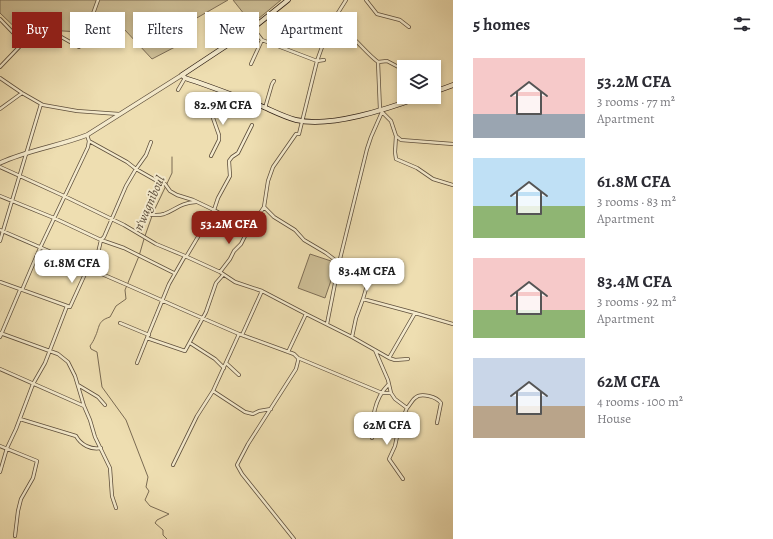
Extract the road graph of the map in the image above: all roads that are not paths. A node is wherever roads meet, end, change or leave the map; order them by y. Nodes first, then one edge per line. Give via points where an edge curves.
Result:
1 (98, 0) edge
2 (288, 0) edge
3 (346, 0) edge
4 (366, 0) edge
5 (94, 12) edge
6 (338, 12) edge
7 (0, 19) edge
8 (259, 23) edge
9 (409, 27) dead end
10 (12, 32) edge
11 (259, 36) edge
12 (262, 40) junction
13 (357, 41) edge
14 (17, 48) edge
15 (225, 48) edge
16 (322, 48) edge
17 (324, 60) dead end
18 (317, 61) junction
19 (378, 62) junction
20 (251, 64) dead end
21 (397, 66) edge
22 (0, 67) edge
23 (184, 77) junction
24 (0, 78) edge
25 (274, 81) dead end
26 (453, 85) edge
27 (441, 89) edge
28 (178, 90) dead end
29 (222, 90) junction
30 (22, 93) junction
31 (41, 104) junction
32 (400, 104) edge
33 (265, 108) junction
34 (0, 109) edge
35 (381, 111) junction
36 (119, 114) junction
37 (303, 120) junction
38 (252, 125) dead end
39 (87, 135) junction
40 (396, 136) junction
41 (89, 141) junction
42 (151, 142) dead end
43 (453, 144) edge
44 (25, 154) junction
45 (211, 156) dead end
46 (0, 163) edge
47 (0, 167) edge
48 (136, 169) junction
49 (19, 175) junction
50 (453, 185) edge
51 (0, 196) edge
52 (64, 196) junction
53 (13, 201) junction
54 (197, 202) junction
55 (264, 207) junction
56 (214, 210) junction
57 (145, 214) dead end
58 (54, 218) junction
59 (112, 219) junction
60 (250, 228) junction
61 (1, 231) edge
62 (101, 240) junction
63 (0, 241) edge
64 (40, 248) junction
65 (186, 256) junction
66 (339, 263) junction
67 (88, 267) junction
68 (220, 272) junction
69 (174, 273) junction
70 (223, 274) junction
71 (0, 282) edge
72 (21, 290) junction
73 (262, 291) junction
74 (363, 298) junction
75 (162, 300) junction
76 (67, 306) junction
77 (415, 313) junction
78 (306, 314) junction
79 (202, 318) junction
80 (120, 323) dead end
81 (327, 324) junction
82 (453, 324) edge
83 (1, 333) edge
84 (240, 334) junction
85 (148, 336) junction
86 (0, 337) edge
87 (352, 337) junction
88 (190, 343) junction
89 (375, 350) junction
90 (49, 351) junction
91 (288, 352) junction
92 (298, 358) junction
93 (389, 358) junction
94 (408, 359) dead end
95 (137, 362) dead end
96 (226, 363) junction
97 (224, 368) junction
98 (0, 369) edge
99 (239, 375) dead end
100 (34, 384) junction
101 (78, 385) junction
102 (388, 385) junction
103 (213, 391) junction
104 (382, 393) junction
105 (391, 393) junction
106 (106, 405) dead end
107 (84, 406) junction
108 (407, 408) junction
109 (271, 409) junction
110 (20, 419) junction
111 (437, 423) dead end
112 (372, 438) dead end
113 (0, 446) edge
114 (7, 448) junction
115 (100, 448) junction
116 (173, 465) dead end
117 (0, 472) edge
118 (403, 479) dead end
119 (116, 508) dead end
120 (15, 536) dead end
121 (294, 539) edge

1 - 5 street
2 - 8 main road
3 - 6 street
4 - 9 street via 378,14 400,20
7 - 10 street
11 - 12 street
12 - 18 street
12 - 20 street
13 - 19 street
14 - 22 street
15 - 23 main road
16 - 18 street
17 - 18 street
18 - 37 street
19 - 21 street via 387,61
19 - 35 street
23 - 28 street
23 - 29 main road
23 - 36 street
24 - 30 street
25 - 33 street
26 - 27 main road
29 - 33 main road
29 - 45 street via 213,118 219,140
30 - 31 street
30 - 34 street
31 - 36 street via 77,111
31 - 44 street
32 - 35 main road
33 - 37 main road via 296,120
35 - 37 main road via 323,121
35 - 40 street via 391,121
35 - 66 street via 367,149
36 - 39 street
37 - 55 street via 299,134 296,134 273,167
38 - 56 street via 238,153 229,161 230,176
39 - 41 street
39 - 44 street
40 - 43 street via 401,140
40 - 50 street via 396,159 417,168 433,179
41 - 48 street
41 - 52 street
42 - 48 street
44 - 46 street
44 - 49 street
47 - 49 street
48 - 54 street via 165,184 177,196
48 - 59 street
49 - 52 street
49 - 53 street
51 - 53 street
52 - 58 street
52 - 59 street
53 - 58 street
53 - 61 street
54 - 56 street
54 - 57 street via 183,204 161,215
55 - 60 street
55 - 66 street via 304,240
56 - 60 street
56 - 65 street
58 - 62 street
58 - 64 street
59 - 62 street
59 - 65 street via 156,244
60 - 68 street via 242,244
61 - 63 street
61 - 64 street
62 - 67 street via 98,253
62 - 69 street via 124,248
64 - 67 street
64 - 72 street
65 - 68 street
65 - 69 street
66 - 74 street via 370,272
66 - 81 street
67 - 75 street
67 - 76 street via 70,307
68 - 70 street
69 - 75 street
70 - 73 street via 235,282
70 - 79 street via 216,283
71 - 72 street
72 - 76 street
72 - 83 street
73 - 78 street
73 - 84 street via 248,323
74 - 77 street
74 - 87 street
75 - 79 street
75 - 85 street
76 - 90 street
77 - 82 street
77 - 93 street
78 - 81 street
78 - 91 street
79 - 84 street
79 - 88 street
80 - 85 street
81 - 87 street
83 - 86 street
83 - 90 street
84 - 91 street
84 - 96 street
85 - 88 street via 185,351
85 - 95 street
87 - 89 street
88 - 97 street
89 - 93 street
89 - 102 street
90 - 100 street
90 - 101 street via 68,362
91 - 92 street
92 - 104 street
92 - 109 street via 296,369
93 - 94 street
96 - 97 street
96 - 99 street
97 - 103 street
98 - 100 street
100 - 107 street
100 - 110 street
101 - 106 street
101 - 107 street
102 - 104 street
102 - 105 street
103 - 109 street via 245,412 253,414
103 - 116 street via 197,416
104 - 105 street
104 - 112 street via 372,414
105 - 108 street
107 - 115 street
108 - 111 street via 420,395 436,397 441,403
108 - 118 street via 389,459
109 - 121 street via 237,465
110 - 114 street
110 - 115 street via 76,436 78,441 88,447
113 - 114 street
114 - 117 street
114 - 120 street via 37,461 33,478 21,499
115 - 119 street via 110,468 112,496

